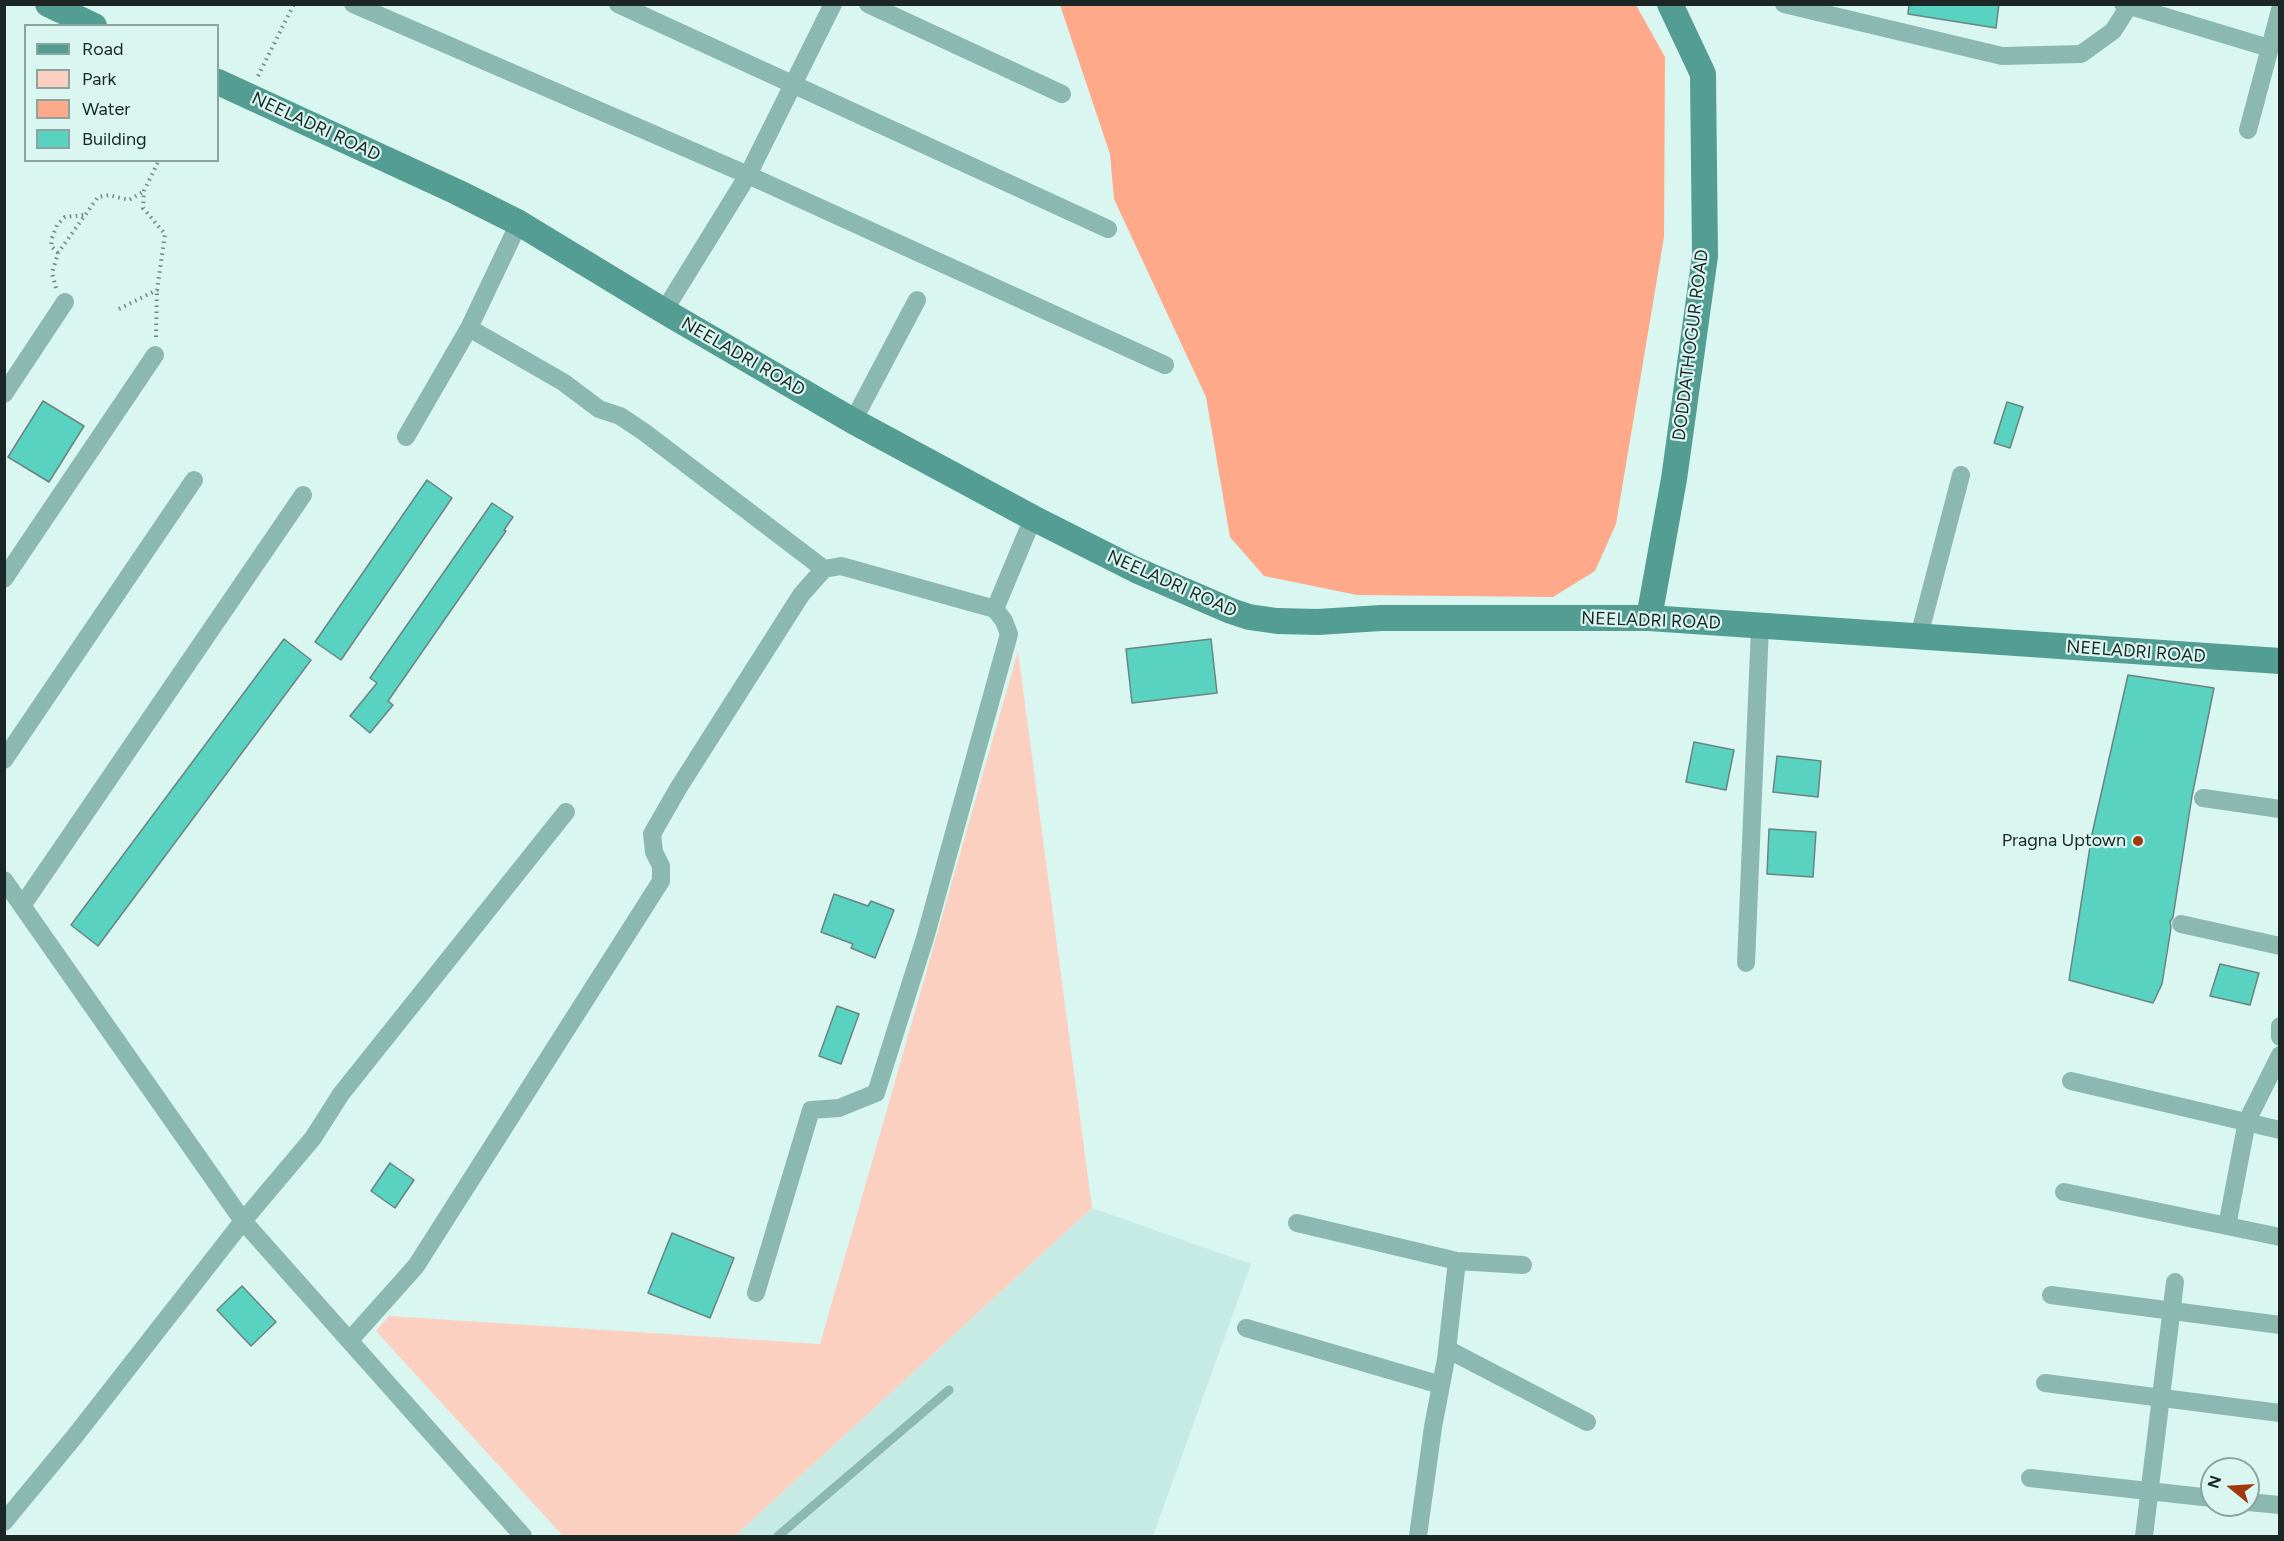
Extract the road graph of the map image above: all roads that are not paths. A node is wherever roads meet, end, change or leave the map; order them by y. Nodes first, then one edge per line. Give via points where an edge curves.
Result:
1 (48, 4) edge
2 (353, 4) edge
3 (618, 4) edge
4 (833, 4) edge
5 (868, 4) edge
6 (1670, 4) edge
7 (1784, 4) edge
8 (2126, 5) edge
9 (2280, 10) edge
10 (90, 24) edge
11 (2269, 48) junction
12 (219, 82) edge
13 (792, 84) junction
14 (1062, 94) dead end
15 (2247, 130) dead end
16 (748, 176) junction
17 (519, 223) junction
18 (1107, 229) dead end
19 (917, 300) dead end
20 (65, 302) road end
21 (664, 311) junction
22 (470, 328) junction
23 (155, 355) road end
24 (1165, 365) dead end
25 (4, 394) edge
26 (853, 421) junction
27 (405, 437) dead end
28 (1961, 475) dead end
29 (194, 480) dead end
30 (303, 495) dead end
31 (1033, 518) junction
32 (824, 569) junction
33 (4, 579) edge
34 (995, 609) junction
35 (1649, 618) junction
36 (1760, 626) junction
37 (1919, 636) junction
38 (2280, 662) edge
39 (4, 759) edge
40 (2203, 798) dead end
41 (2280, 809) edge
42 (566, 812) dead end
43 (4, 880) edge
44 (22, 906) junction
45 (2181, 924) dead end
46 (2280, 946) edge
47 (1746, 963) dead end
48 (2280, 1026) edge
49 (2280, 1036) edge
50 (2280, 1055) edge
51 (2072, 1081) dead end
52 (2247, 1121) junction
53 (2280, 1130) edge
54 (2064, 1192) dead end
55 (243, 1221) junction
56 (1297, 1223) dead end
57 (2227, 1226) junction
58 (2280, 1237) edge
59 (1457, 1261) junction
60 (1523, 1265) dead end
61 (2175, 1282) dead end
62 (756, 1293) dead end
63 (2051, 1295) dead end
64 (2172, 1311) junction
65 (2280, 1325) edge
66 (1246, 1328) dead end
67 (350, 1340) junction
68 (1447, 1350) junction
69 (2045, 1383) dead end
70 (1441, 1385) junction
71 (949, 1390) dead end
72 (2162, 1399) junction
73 (2280, 1413) edge
74 (1587, 1422) dead end
75 (2030, 1478) dead end
76 (2150, 1492) junction
77 (2200, 1497) edge
78 (2260, 1503) edge
79 (2280, 1505) edge
80 (4, 1522) edge
81 (523, 1536) edge
82 (778, 1536) edge
83 (1418, 1536) edge
84 (2144, 1536) edge

1 - 10 street
2 - 16 street
3 - 13 street
4 - 13 street
5 - 14 street
6 - 35 street, DODDATHOGUR ROAD via 1703,74 1705,256 1674,479
7 - 8 street via 2002,56 2081,54 2113,31
8 - 11 street
9 - 11 street
11 - 15 street
12 - 17 street, NEELADRI ROAD
13 - 16 street
13 - 18 street
16 - 21 street
16 - 24 street
17 - 21 street, NEELADRI ROAD
17 - 22 street
19 - 26 street
20 - 25 street
21 - 26 street, NEELADRI ROAD
22 - 27 street
22 - 32 street via 562,382 599,409 620,416 644,432
23 - 33 street
26 - 31 street, NEELADRI ROAD
28 - 37 street
29 - 39 street
30 - 44 street
31 - 34 street
31 - 35 street, NEELADRI ROAD via 1173,587 1249,617 1318,622 1381,618
32 - 34 street via 840,566 868,572
32 - 67 street via 801,595 652,834 661,881 416,1266
34 - 62 street via 1009,634 925,938 876,1094 839,1108 811,1110
35 - 36 street, NEELADRI ROAD
36 - 37 street, NEELADRI ROAD
36 - 47 street
37 - 38 street, NEELADRI ROAD
40 - 41 street
42 - 55 street via 341,1094 313,1138
43 - 44 street
44 - 55 street
45 - 46 street
48 - 49 street
50 - 52 street
51 - 52 street
52 - 53 street
52 - 57 street
54 - 57 street
55 - 67 street
55 - 80 street
56 - 59 street
57 - 58 street
59 - 60 street
59 - 68 street
61 - 64 street
63 - 64 street
64 - 65 street
64 - 72 street
66 - 70 street
67 - 81 street
68 - 70 street
68 - 74 street
69 - 72 street
70 - 83 street
71 - 82 lane
72 - 73 street
72 - 76 street
75 - 76 street
76 - 77 street
76 - 84 street
78 - 79 street

